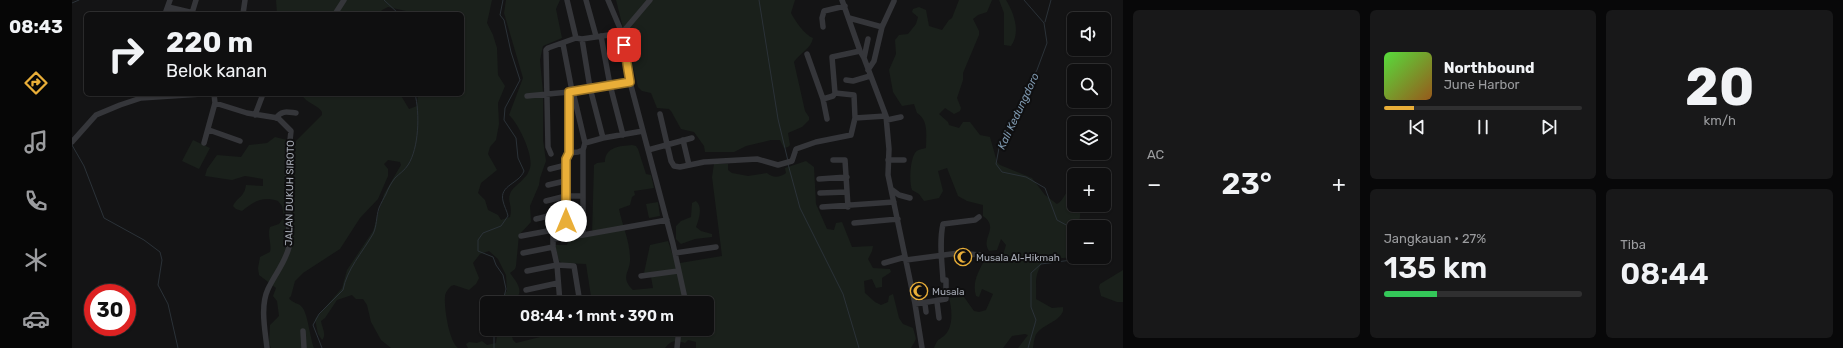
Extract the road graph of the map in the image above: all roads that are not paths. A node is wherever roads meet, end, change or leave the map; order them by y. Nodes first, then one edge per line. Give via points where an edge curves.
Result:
1 (170, 0) edge
2 (196, 0) edge
3 (244, 0) edge
4 (344, 0) edge
5 (567, 0) edge
6 (586, 0) edge
7 (608, 0) edge
8 (650, 0) edge
9 (842, 0) edge
10 (894, 1) dead end
11 (845, 6) junction
12 (168, 7) junction
13 (166, 12) edge
14 (190, 12) edge
15 (195, 12) edge
16 (243, 12) edge
17 (336, 12) edge
18 (849, 18) junction
19 (823, 27) dead end
20 (882, 27) junction
21 (622, 33) junction
22 (598, 36) junction
23 (579, 39) junction
24 (868, 39) dead end
25 (563, 44) junction
26 (860, 52) junction
27 (807, 54) dead end
28 (864, 58) junction
29 (869, 73) junction
30 (846, 80) dead end
31 (630, 82) junction
32 (610, 85) junction
33 (590, 88) junction
34 (572, 92) junction
35 (836, 93) junction
36 (548, 94) junction
37 (172, 96) edge
38 (214, 96) edge
39 (262, 96) edge
40 (527, 96) dead end
41 (823, 99) junction
42 (215, 103) junction
43 (296, 113) dead end
44 (660, 114) dead end
45 (256, 115) junction
46 (276, 118) junction
47 (855, 118) junction
48 (887, 118) junction
49 (901, 118) dead end
50 (827, 119) dead end
51 (209, 130) junction
52 (644, 131) junction
53 (623, 135) junction
54 (603, 138) junction
55 (692, 138) dead end
56 (684, 140) junction
57 (73, 141) edge
58 (240, 141) dead end
59 (204, 143) dead end
60 (585, 143) junction
61 (668, 145) junction
62 (583, 150) junction
63 (648, 150) junction
64 (569, 153) junction
65 (551, 154) dead end
66 (833, 160) dead end
67 (888, 160) junction
68 (904, 160) dead end
69 (566, 165) junction
70 (688, 165) junction
71 (550, 168) dead end
72 (847, 177) junction
73 (818, 179) dead end
74 (565, 181) junction
75 (548, 185) dead end
76 (891, 189) junction
77 (847, 192) junction
78 (820, 193) dead end
79 (566, 196) junction
80 (583, 196) junction
81 (910, 198) dead end
82 (546, 200) dead end
83 (894, 202) junction
84 (822, 207) dead end
85 (848, 207) junction
86 (565, 212) junction
87 (979, 217) dead end
88 (536, 219) dead end
89 (898, 219) junction
90 (667, 220) junction
91 (854, 223) dead end
92 (566, 227) junction
93 (553, 230) junction
94 (583, 235) junction
95 (521, 236) dead end
96 (567, 238) junction
97 (553, 239) junction
98 (553, 247) junction
99 (716, 247) dead end
100 (523, 253) dead end
101 (675, 253) junction
102 (942, 255) junction
103 (980, 255) dead end
104 (906, 258) junction
105 (884, 263) dead end
106 (556, 265) junction
107 (527, 271) dead end
108 (678, 271) junction
109 (641, 276) dead end
110 (558, 283) junction
111 (526, 290) dead end
112 (559, 296) edge
113 (579, 296) edge
114 (684, 296) edge
115 (937, 302) junction
116 (915, 304) junction
117 (925, 304) junction
118 (926, 312) dead end
119 (939, 318) dead end
120 (303, 331) dead end
121 (678, 336) edge
122 (267, 348) edge
123 (304, 348) edge
124 (677, 348) edge
125 (922, 348) edge

1 - 12 street
2 - 15 street
3 - 16 street
4 - 17 street
5 - 23 street
6 - 22 street
7 - 21 street
8 - 21 street
9 - 11 street
10 - 20 street
11 - 18 street
11 - 19 street via 824,11
12 - 13 street
12 - 14 street
18 - 20 street
18 - 26 street
20 - 29 street
21 - 22 street
21 - 31 street
22 - 23 street
22 - 32 street
23 - 25 street
23 - 33 street
24 - 28 street
25 - 34 street
25 - 36 street via 546,50
26 - 28 street
26 - 35 street via 832,57
27 - 41 street
28 - 29 street
29 - 30 street via 853,81
29 - 48 street
31 - 32 street
31 - 52 street
32 - 33 street
32 - 53 street
33 - 34 street
33 - 54 street
34 - 36 street
34 - 60 street
34 - 64 street
35 - 41 street
35 - 47 street via 854,95
36 - 40 street
36 - 65 street via 548,147
37 - 57 street via 141,98 96,115
38 - 42 street
39 - 45 street
41 - 50 street
42 - 45 street
42 - 51 street
43 - 46 street via 284,111
44 - 61 street
45 - 46 street
46 - 122 street, JALAN DUKUH SIROTO via 291,131 288,181 289,247 287,257 268,290 264,311
47 - 48 street
47 - 70 street via 851,135 796,149 792,161 774,165 757,159
48 - 49 street
48 - 67 street
51 - 58 street
51 - 59 street
52 - 53 street
52 - 63 street
53 - 54 street
54 - 60 street
55 - 56 street
56 - 61 street
56 - 70 street
60 - 62 street
61 - 63 street
61 - 70 street via 672,164 676,167
62 - 64 street
62 - 80 street
63 - 90 street
64 - 69 street
66 - 72 street via 845,160
67 - 68 street
67 - 76 street
69 - 71 street
69 - 74 street
72 - 73 street
72 - 77 street
74 - 75 street
74 - 79 street
76 - 81 street
76 - 83 street
77 - 78 street
77 - 85 street
79 - 80 street
79 - 82 street
79 - 86 street
80 - 94 street
83 - 85 street
83 - 89 street
84 - 85 street
86 - 88 street
86 - 92 street
87 - 102 street via 975,220 943,224
89 - 91 street
89 - 104 street
90 - 94 street
90 - 101 street
92 - 93 street
92 - 96 street
93 - 95 street
93 - 97 street
94 - 96 street
96 - 97 street
97 - 98 street
98 - 100 street
98 - 106 street
99 - 101 street
101 - 108 street
102 - 103 street
102 - 104 street
102 - 115 street via 947,297
104 - 105 street
104 - 116 street
106 - 107 street
106 - 110 street
106 - 113 street via 572,265 575,268
108 - 109 street
108 - 114 street
110 - 111 street
110 - 112 street
115 - 117 street
115 - 119 street
116 - 117 street
116 - 125 street
117 - 118 street
120 - 123 street
121 - 124 street

